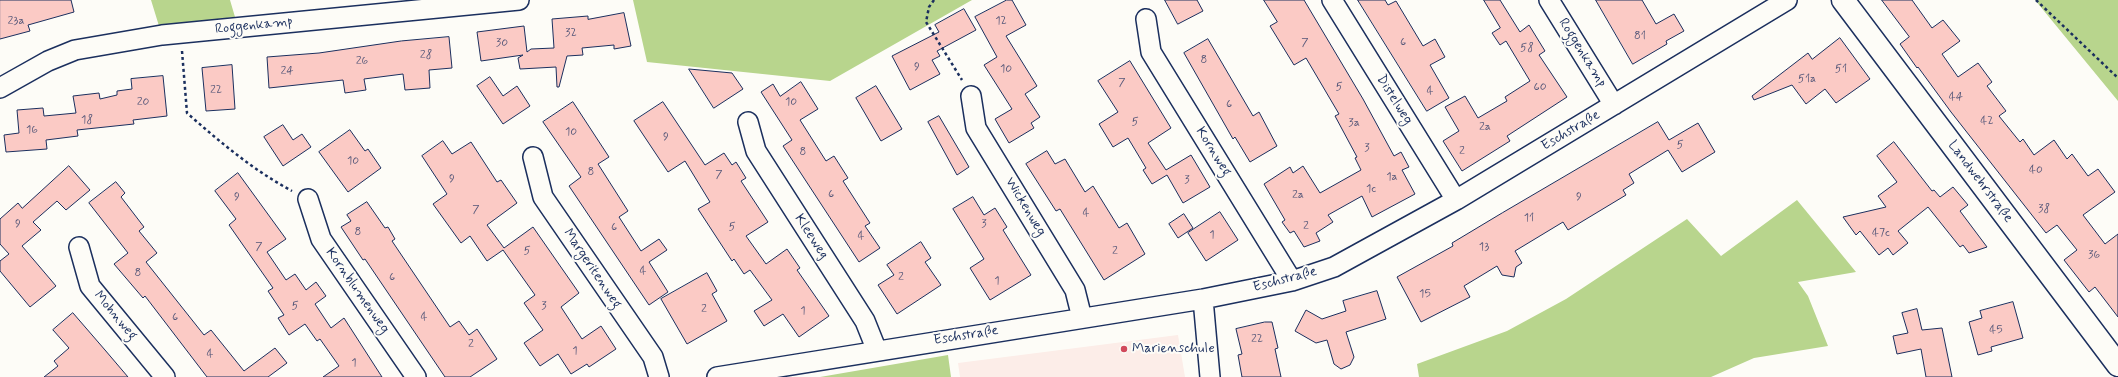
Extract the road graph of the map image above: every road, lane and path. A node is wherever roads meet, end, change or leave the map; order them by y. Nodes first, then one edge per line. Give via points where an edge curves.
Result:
1 (519, 0) edge
2 (934, 0) edge
3 (1332, 0) edge
4 (1549, 0) edge
5 (1787, 0) edge
6 (1843, 0) edge
7 (2036, 0) edge
8 (1146, 19) dead end
9 (180, 33) junction
10 (2118, 78) edge
11 (0, 88) edge
12 (971, 96) joint
13 (1614, 105) junction
14 (748, 122) dead end
15 (533, 158) dead end
16 (308, 199) joint
17 (1456, 200) junction
18 (79, 247) dead end
19 (1292, 281) junction
20 (1203, 300) junction
21 (1082, 318) junction
22 (877, 351) junction
23 (2118, 365) edge
24 (165, 377) edge
25 (416, 377) edge
26 (659, 377) edge
27 (717, 377) edge
28 (1210, 377) edge

1 - 9 street, Roggenkamp
2 - 12 path via 928,7 926,22
3 - 17 street, Distelweg
4 - 13 street, Roggenkamp
5 - 13 street, Eschstraße
6 - 23 street, Landwehrstraße
7 - 10 path
8 - 19 street, Kornweg via 1151,52
9 - 11 street, Roggenkamp via 75,50 48,61
9 - 16 path via 187,113 269,178
12 - 21 street, Wickenweg via 976,128 1075,290
13 - 17 street, Eschstraße
14 - 22 street, Kleeweg via 756,151 865,321
15 - 26 street, Margeritenweg via 543,197 653,357
16 - 25 street, Kornblumenweg via 321,239
17 - 19 street, Eschstraße via 1334,267
18 - 24 street, Mohnweg via 90,286
19 - 20 street, Eschstraße
20 - 21 street, Eschstraße
20 - 28 street
21 - 22 street, Eschstraße
22 - 27 street, Eschstraße

